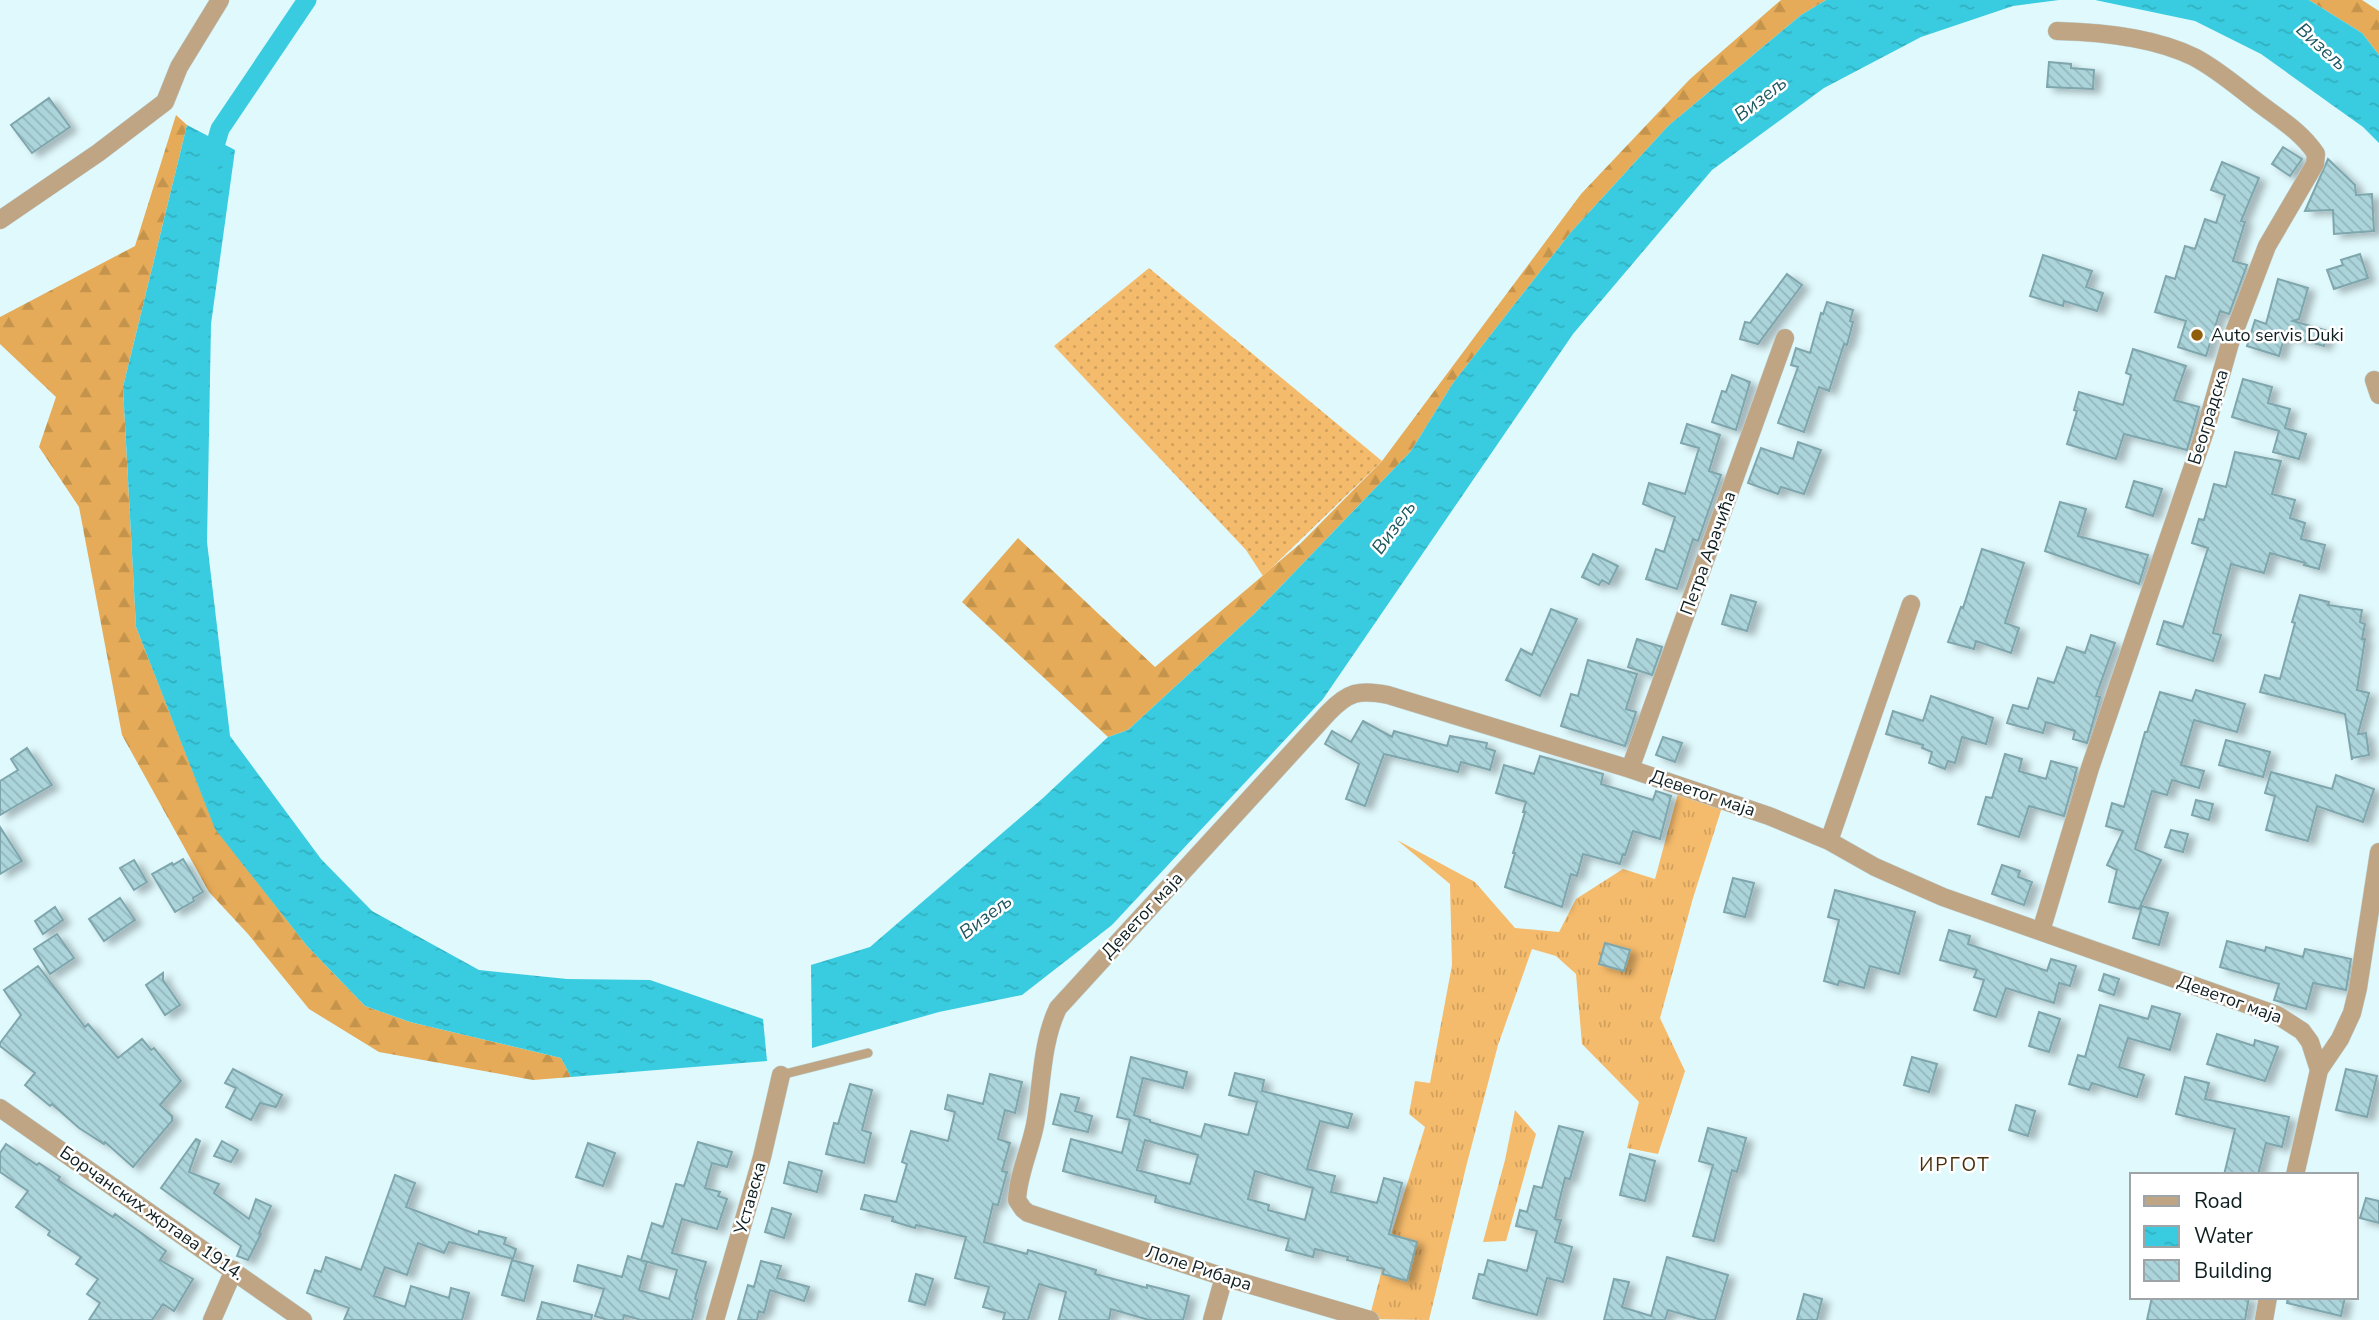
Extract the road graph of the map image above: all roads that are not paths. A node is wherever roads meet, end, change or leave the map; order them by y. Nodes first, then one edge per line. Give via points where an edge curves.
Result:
1 (220, 0) edge
2 (2057, 31) dead end
3 (0, 220) edge
4 (1784, 338) dead end
5 (1911, 604) dead end
6 (1630, 769) junction
7 (1829, 841) junction
8 (2379, 852) edge
9 (2040, 931) junction
10 (868, 1053) dead end
11 (2319, 1070) junction
12 (781, 1074) joint
13 (0, 1108) edge
14 (2295, 1173) edge
15 (1028, 1213) joint
16 (234, 1270) junction
17 (1224, 1277) junction
18 (2268, 1299) edge
19 (212, 1320) edge
20 (303, 1320) edge
21 (715, 1320) edge
22 (1212, 1320) edge
23 (1370, 1320) edge
24 (2264, 1320) edge

1 - 3 street via 179,67 165,102
2 - 9 street, Београдска via 2119,37 2192,56 2297,132 2316,154 2315,164 2267,246 2230,343
4 - 6 street, Петра Арачића
5 - 7 street
6 - 7 street, Деветог маја
6 - 15 street, Деветог маја via 1388,695 1348,695 1058,1008 1018,1194 1019,1204
7 - 9 street, Деветог маја via 1943,897
8 - 11 street via 2352,1013
9 - 11 street, Деветог маја via 2277,1015 2302,1031
10 - 12 lane
11 - 14 street
12 - 21 street, Уставска
13 - 16 street, Борчанских жртава 1914.
15 - 17 street, Лоле Рибара
16 - 19 street
16 - 20 street, Борчанских жртава 1914.
17 - 22 street
17 - 23 street, Лоле Рибара
18 - 24 street

